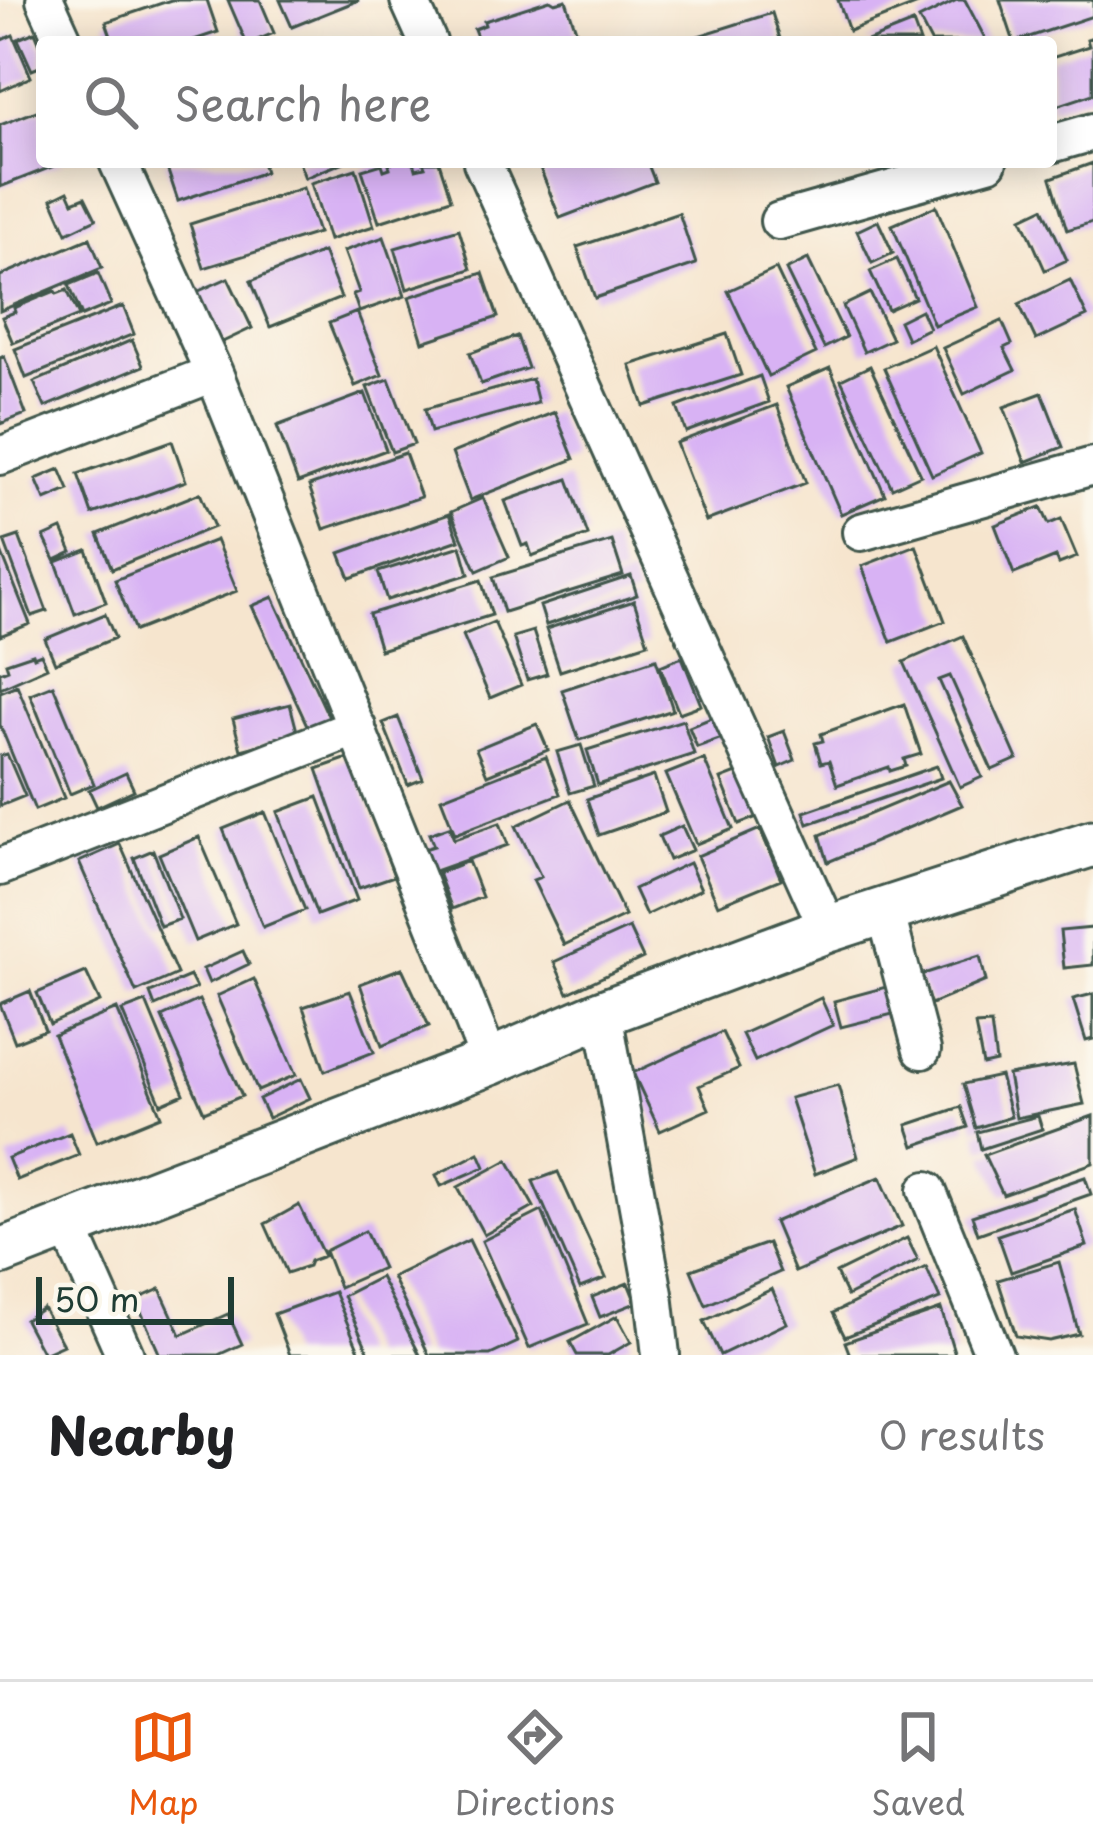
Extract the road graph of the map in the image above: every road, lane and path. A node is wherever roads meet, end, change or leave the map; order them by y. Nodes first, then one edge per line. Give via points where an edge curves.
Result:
1 (45, 0) edge
2 (409, 0) edge
3 (61, 36) edge
4 (425, 36) edge
5 (1093, 132) edge
6 (1057, 142) edge
7 (121, 168) edge
8 (485, 168) edge
9 (967, 168) edge
10 (779, 221) dead end
11 (214, 373) junction
12 (0, 456) edge
13 (1093, 466) edge
14 (861, 532) dead end
15 (357, 728) junction
16 (1093, 843) edge
17 (0, 867) edge
18 (885, 910) junction
19 (828, 929) junction
20 (603, 1013) junction
21 (922, 1050) dead end
22 (490, 1062) junction
23 (927, 1190) dead end
24 (67, 1224) junction
25 (0, 1252) edge
26 (125, 1355) edge
27 (661, 1355) edge
28 (994, 1355) edge

1 - 3 street
2 - 4 street
5 - 6 street
7 - 11 street
8 - 19 street
9 - 10 street
11 - 12 street
11 - 15 street
13 - 14 street
15 - 17 street
15 - 22 street
16 - 18 main road
18 - 19 main road
18 - 21 street
19 - 20 main road
20 - 22 main road
20 - 27 street
22 - 24 main road
23 - 28 street
24 - 25 main road
24 - 26 street

